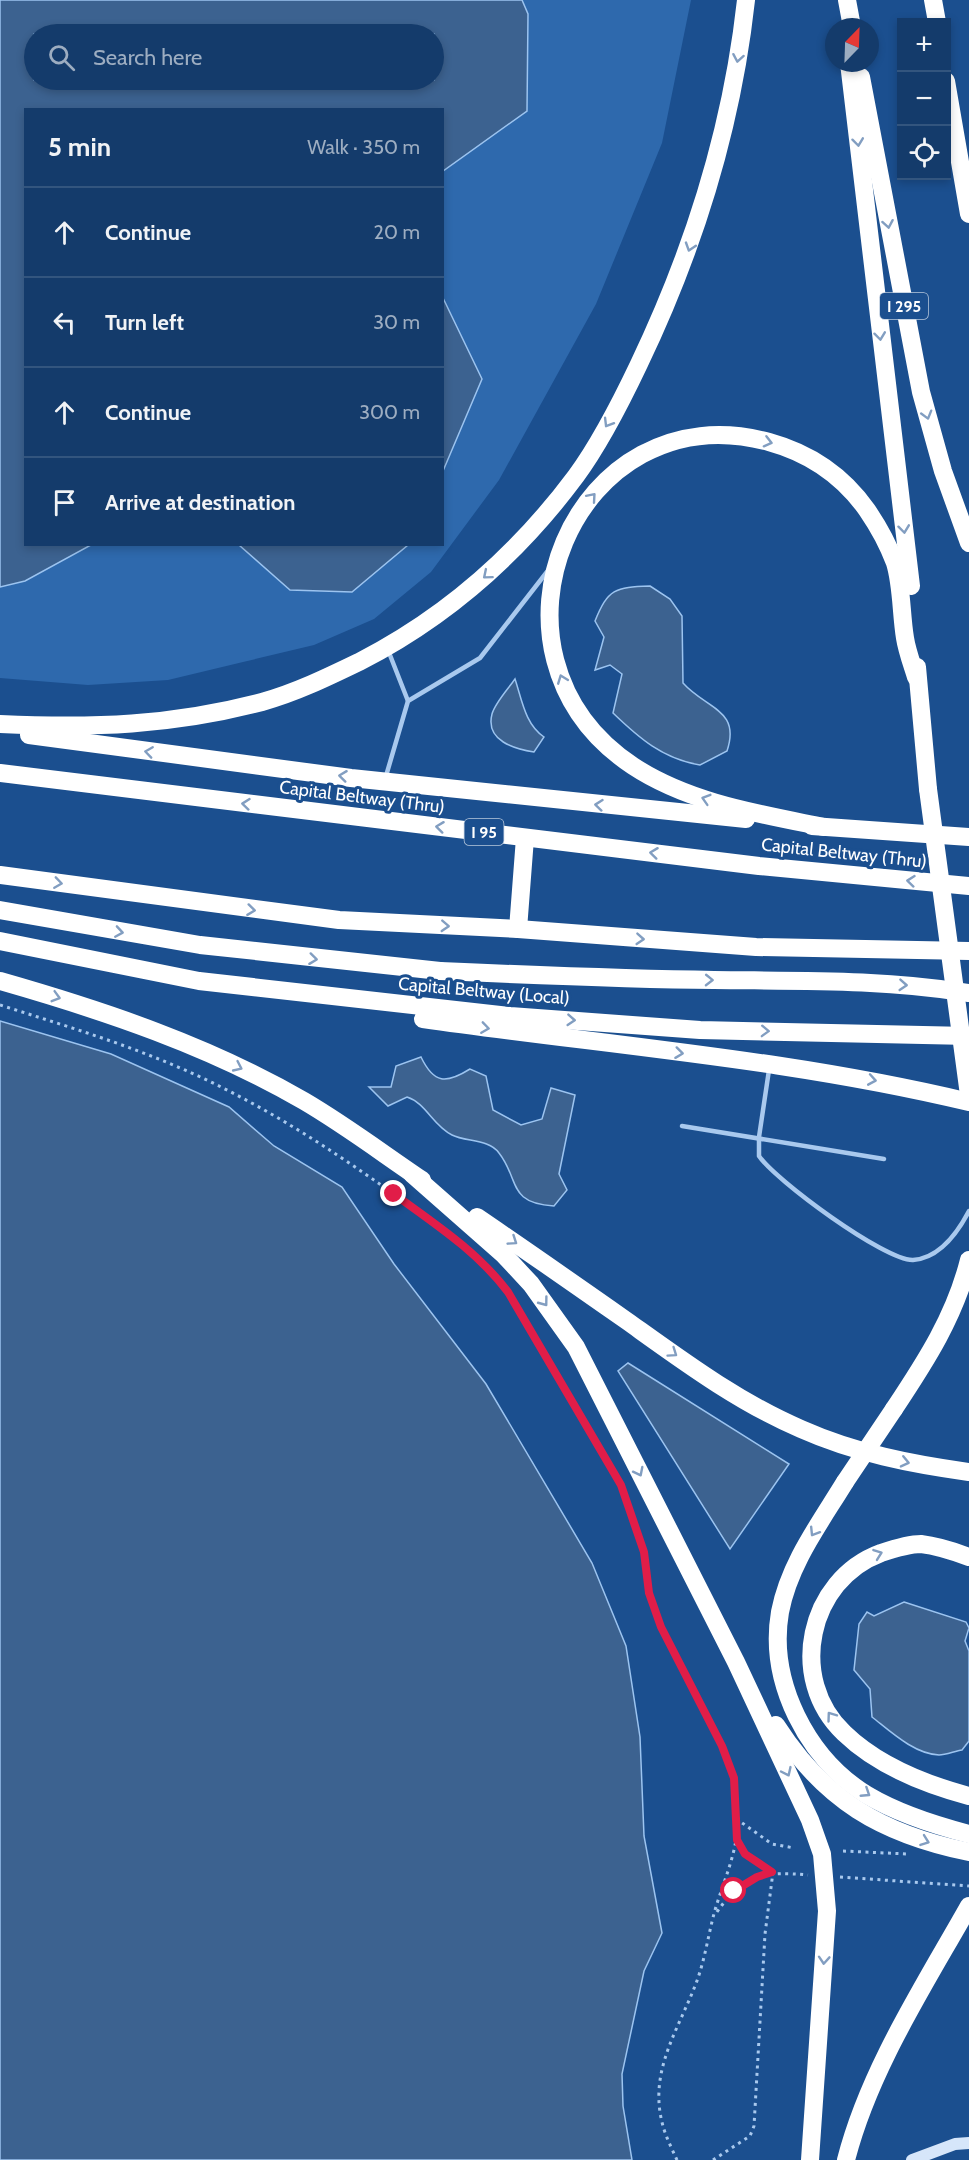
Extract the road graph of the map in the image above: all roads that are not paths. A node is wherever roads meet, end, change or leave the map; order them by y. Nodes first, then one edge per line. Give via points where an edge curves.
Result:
1 (746, 0) edge
2 (842, 0) edge
3 (847, 0) edge
4 (933, 0) edge
5 (844, 18) edge
6 (850, 18) edge
7 (936, 18) edge
8 (850, 72) edge
9 (861, 72) edge
10 (951, 110) edge
11 (969, 214) edge
12 (969, 543) edge
13 (555, 561) junction
14 (387, 648) junction
15 (916, 677) junction
16 (408, 701) junction
17 (0, 724) edge
18 (0, 731) edge
19 (0, 773) edge
20 (384, 781) junction
21 (825, 827) junction
22 (969, 837) edge
23 (525, 838) junction
24 (0, 875) edge
25 (969, 886) edge
26 (0, 910) edge
27 (518, 930) junction
28 (0, 941) edge
29 (969, 951) edge
30 (0, 981) edge
31 (199, 981) junction
32 (969, 993) edge
33 (969, 1036) edge
34 (770, 1064) junction
35 (969, 1095) edge
36 (969, 1102) edge
37 (682, 1126) dead end
38 (759, 1137) junction
39 (884, 1159) dead end
40 (412, 1174) junction
41 (969, 1211) edge
42 (969, 1260) edge
43 (969, 1472) edge
44 (969, 1557) edge
45 (736, 1662) junction
46 (969, 1796) edge
47 (969, 1834) edge
48 (969, 1852) edge
49 (969, 1906) edge
50 (969, 2143) edge
51 (810, 2160) edge
52 (846, 2160) edge
53 (912, 2160) edge

1 -> 14 highway via 729,108 710,183 685,261 619,406 578,474 495,568 442,612
2 - 5 highway
3 - 6 highway
4 - 7 highway
8 -> 15 highway via 918,641
9 -> 12 highway, I 295 via 921,392
10 - 11 highway
13 -> 15 highway via 581,510 606,482 639,458 676,442 713,436 745,436 781,445 810,457 842,480 879,528 896,566 906,641
13 - 16 lane via 480,658
21 -> 13 highway via 745,810 680,790 634,766 604,743 576,710 554,659 548,603
14 - 16 lane
14 - 17 highway via 265,702 210,714 99,727
15 - 35 highway, bridge
16 - 20 lane
20 -> 18 highway, I 95
23 -> 19 highway, Capital Beltway (Thru) / I 95
21 -> 20 highway, I 95
21 - 22 highway, I 95
25 -> 23 highway, Capital Beltway (Thru) / I 95
23 - 27 highway
24 -> 27 highway via 339,921
26 -> 32 highway, bridge via 200,945 440,971 607,979 860,982
27 -> 29 highway via 756,947
28 - 31 highway, Capital Beltway (Local)
30 -> 40 highway via 147,1027 252,1074 349,1129
31 -> 33 highway, Capital Beltway (Local) via 510,1016 676,1028
31 -> 34 highway via 383,1013
34 -> 36 highway via 895,1084
34 - 38 lane
37 - 38 lane
38 - 39 lane
38 - 41 lane via 759,1156 766,1167 878,1248 900,1258 913,1260 943,1246 958,1231
40 -> 43 highway via 749,1404 853,1449 911,1464
40 -> 45 highway via 504,1255 554,1314 576,1347
42 -> 47 highway, bridge via 961,1291 944,1329 805,1546 781,1611 777,1645 782,1681 814,1746 835,1770 866,1794 906,1815
46 -> 44 highway via 935,1787 893,1768 842,1732 823,1705 813,1675 810,1648 815,1621 826,1598 842,1577 867,1558 919,1544
45 -> 48 highway via 797,1758 822,1784 853,1808 897,1831
45 -> 51 highway via 822,1854 827,1911
49 - 52 highway via 884,2062
50 - 53 main road via 955,2144

